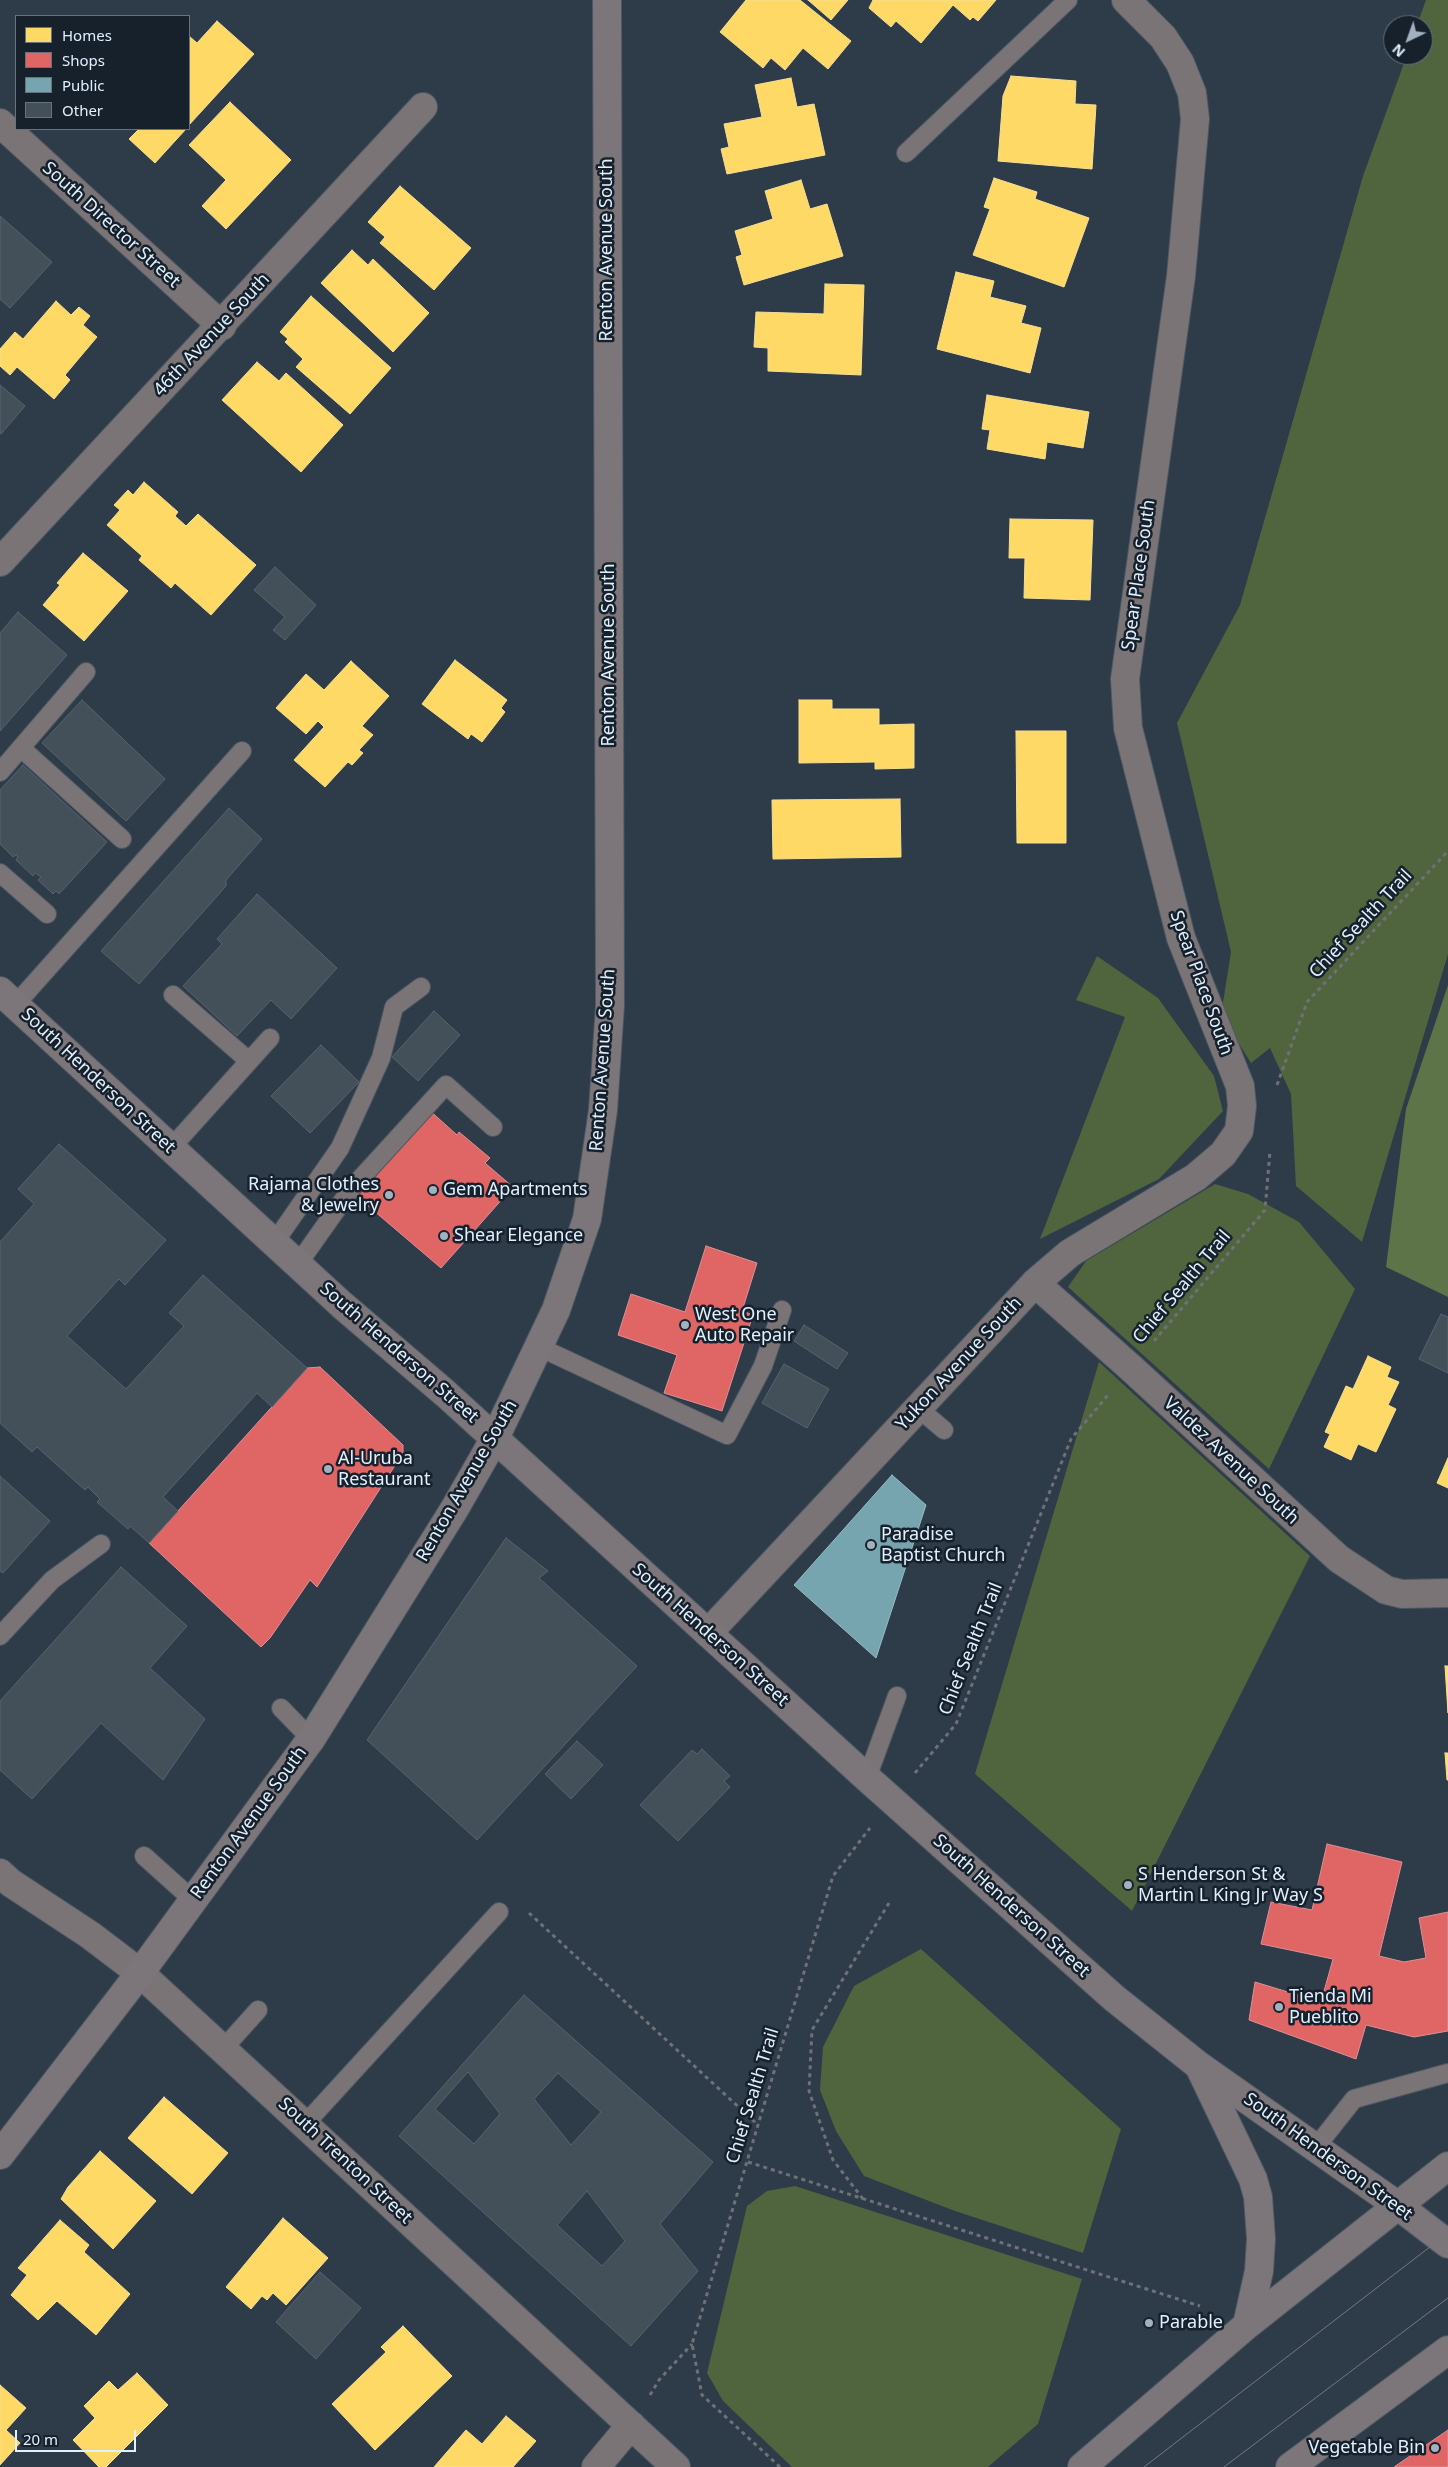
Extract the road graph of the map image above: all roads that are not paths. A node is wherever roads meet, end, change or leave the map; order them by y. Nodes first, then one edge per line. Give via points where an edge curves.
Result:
1 (607, 0) edge
2 (1068, 0) edge
3 (1136, 9) edge
4 (423, 107) dead end
5 (0, 123) edge
6 (906, 153) dead end
7 (222, 326) junction
8 (0, 562) edge
9 (86, 672) dead end
10 (21, 748) junction
11 (242, 751) dead end
12 (0, 772) edge
13 (122, 838) dead end
14 (0, 873) edge
15 (47, 914) dead end
16 (421, 987) dead end
17 (173, 995) dead end
18 (8, 998) edge
19 (270, 1038) dead end
20 (249, 1061) junction
21 (493, 1127) dead end
22 (1238, 1131) joint
23 (172, 1148) junction
24 (274, 1242) junction
25 (298, 1264) junction
26 (1035, 1284) junction
27 (782, 1310) dead end
28 (539, 1347) junction
29 (917, 1407) junction
30 (944, 1430) dead end
31 (495, 1438) junction
32 (101, 1544) dead end
33 (1448, 1593) edge
34 (708, 1633) junction
35 (0, 1636) edge
36 (897, 1696) dead end
37 (281, 1708) dead end
38 (311, 1739) junction
39 (867, 1778) junction
40 (144, 1856) dead end
41 (0, 1873) edge
42 (193, 1900) junction
43 (499, 1912) road end
44 (140, 1973) junction
45 (258, 2010) dead end
46 (223, 2049) junction
47 (1198, 2065) junction
48 (1448, 2073) edge
49 (304, 2124) junction
50 (1316, 2147) junction
51 (0, 2154) edge
52 (1448, 2166) edge
53 (1397, 2205) junction
54 (1448, 2244) edge
55 (1247, 2324) junction
56 (1448, 2350) edge
57 (631, 2426) junction
58 (596, 2467) edge
59 (676, 2467) edge
60 (1082, 2467) edge
61 (1290, 2467) edge

1 - 28 main road, Renton Avenue South via 610,1005 603,1110 587,1219 556,1310
2 - 6 lane
3 - 22 street, Spear Place South via 1163,37 1180,63 1192,93 1195,119 1181,276 1125,679 1128,728 1181,938 1240,1086 1242,1106
4 - 7 street, 46th Avenue South
5 - 7 street, South Director Street
7 - 8 street, 46th Avenue South
9 - 10 lane
10 - 12 lane
10 - 13 lane
11 - 18 lane
14 - 15 lane
16 - 24 lane via 394,1007 381,1058 340,1148
17 - 20 lane
18 - 23 main road, South Henderson Street
19 - 20 lane
20 - 23 lane
21 - 25 lane via 446,1085 350,1189
22 - 26 street, Yukon Avenue South via 1223,1154 1196,1177 1070,1253
23 - 24 main road, South Henderson Street
24 - 25 main road, South Henderson Street
25 - 31 main road, South Henderson Street
26 - 29 street, Yukon Avenue South
26 - 33 street, Valdez Avenue South via 1339,1559 1386,1590 1402,1594
27 - 28 lane via 763,1366 727,1435
28 - 31 main road, Renton Avenue South
29 - 30 lane
29 - 34 street, Yukon Avenue South
31 - 34 main road, South Henderson Street
31 - 38 main road, Renton Avenue South via 456,1508
32 - 35 lane via 52,1580
34 - 39 main road, South Henderson Street
36 - 39 lane
37 - 38 lane
38 - 42 main road, Renton Avenue South
39 - 47 main road, South Henderson Street via 1114,1998
40 - 42 lane
41 - 44 street, South Trenton Street
42 - 44 main road, Renton Avenue South
43 - 49 lane
44 - 46 street, South Trenton Street
44 - 51 main road, Renton Avenue South
45 - 46 lane
46 - 49 street, South Trenton Street
47 - 50 main road, South Henderson Street
47 - 55 main road via 1253,2179 1258,2197 1259,2271
48 - 50 lane via 1354,2099
49 - 57 street, South Trenton Street
50 - 53 main road, South Henderson Street
52 - 53 main road
53 - 54 main road, South Henderson Street
53 - 55 main road
55 - 60 main road
56 - 61 main road
57 - 58 street
57 - 59 street, South Trenton Street

